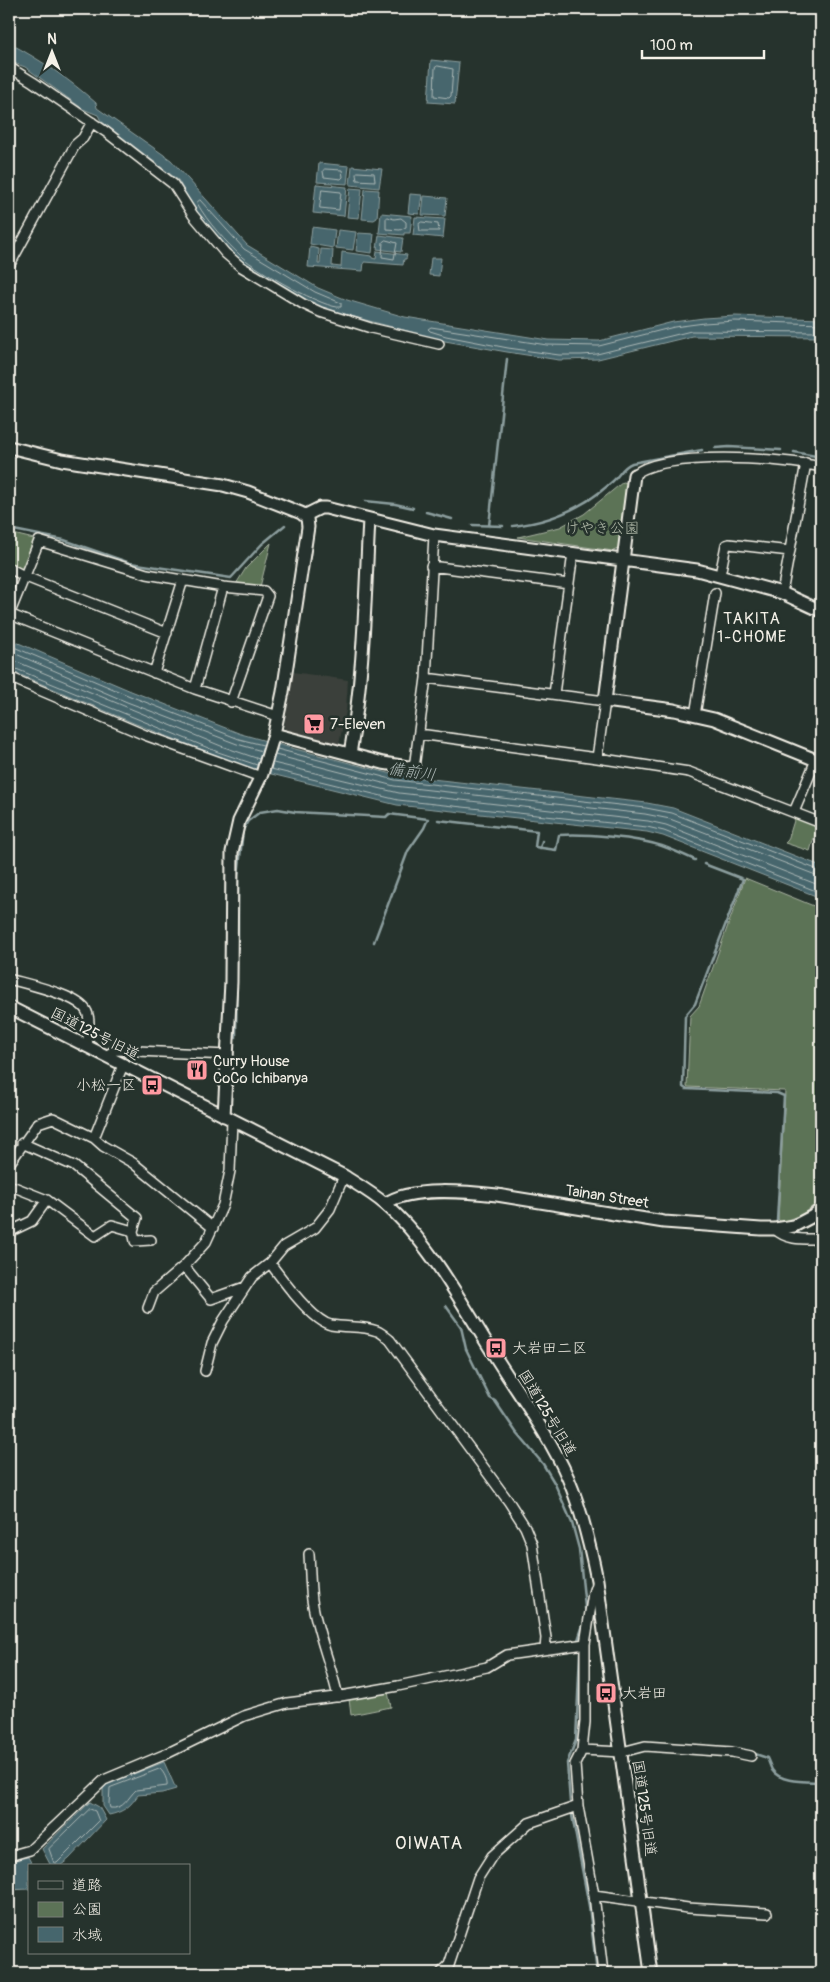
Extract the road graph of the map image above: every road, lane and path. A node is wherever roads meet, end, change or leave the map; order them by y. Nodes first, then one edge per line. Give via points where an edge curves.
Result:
1 (9, 67) edge
2 (92, 122) junction
3 (9, 266) edge
4 (439, 344) dead end
5 (9, 447) edge
6 (806, 463) junction
7 (821, 467) edge
8 (634, 475) joint
9 (306, 515) junction
10 (370, 519) junction
11 (434, 535) junction
12 (573, 552) junction
13 (790, 552) junction
14 (624, 560) junction
15 (431, 566) junction
16 (9, 568) edge
17 (720, 575) junction
18 (26, 577) junction
19 (183, 580) junction
20 (569, 584) junction
21 (223, 587) junction
22 (715, 593) dead end
23 (782, 593) junction
24 (821, 611) edge
25 (9, 615) edge
26 (167, 633) junction
27 (154, 673) junction
28 (9, 677) edge
29 (426, 678) junction
30 (194, 689) junction
31 (554, 694) junction
32 (605, 700) junction
33 (231, 702) junction
34 (695, 715) junction
35 (278, 716) junction
36 (419, 734) junction
37 (273, 736) junction
38 (350, 754) junction
39 (597, 758) junction
40 (818, 761) edge
41 (414, 768) joint
42 (261, 775) junction
43 (794, 812) junction
44 (821, 823) edge
45 (9, 979) edge
46 (9, 1007) edge
47 (88, 1047) junction
48 (228, 1055) junction
49 (106, 1056) junction
50 (123, 1065) junction
51 (228, 1118) junction
52 (94, 1138) junction
53 (22, 1143) junction
54 (9, 1164) edge
55 (344, 1176) junction
56 (9, 1185) edge
57 (47, 1200) junction
58 (385, 1204) junction
59 (821, 1209) edge
60 (213, 1228) junction
61 (775, 1229) junction
62 (133, 1231) junction
63 (9, 1232) edge
64 (151, 1240) dead end
65 (821, 1240) edge
66 (270, 1263) junction
67 (184, 1266) junction
68 (246, 1287) junction
69 (148, 1308) dead end
70 (205, 1371) dead end
71 (309, 1554) dead end
72 (598, 1580) junction
73 (585, 1644) junction
74 (545, 1649) junction
75 (338, 1697) junction
76 (582, 1750) junction
77 (622, 1752) junction
78 (751, 1756) dead end
79 (578, 1806) junction
80 (9, 1856) edge
81 (594, 1895) junction
82 (642, 1903) junction
83 (767, 1913) dead end
84 (441, 1973) edge
85 (603, 1973) edge
86 (651, 1973) edge

1 - 2 street
2 - 3 street via 75,145
2 - 4 street via 173,184 225,253 240,266 320,312
5 - 9 street via 62,460 223,486 248,492
6 - 7 street
6 - 8 street via 761,458 708,458 658,464
6 - 13 street
8 - 14 street
9 - 10 street via 326,508
9 - 35 street via 308,527
10 - 11 street
10 - 38 street via 358,712
11 - 12 street
11 - 15 street
12 - 14 street
12 - 20 street
13 - 17 street via 729,544 726,545
13 - 23 street
14 - 17 street
14 - 32 street
15 - 20 street
15 - 29 street
16 - 18 street
17 - 23 street
18 - 19 street via 39,542 147,574
18 - 25 street
18 - 26 street
19 - 21 street
19 - 26 street
20 - 31 street
21 - 30 street
21 - 33 street via 264,592 268,596
22 - 34 street
23 - 24 street
25 - 27 street
26 - 27 street
27 - 30 street
28 - 42 street via 145,735
29 - 31 street
29 - 36 street
30 - 33 street
31 - 32 street
32 - 34 street
32 - 39 street
33 - 35 street
34 - 40 street via 726,723
35 - 37 street
36 - 39 street
36 - 41 street
37 - 38 street
37 - 42 street
38 - 41 street
39 - 43 street via 689,772
40 - 43 street
42 - 48 street via 239,821 232,852
43 - 44 street
45 - 47 street via 74,999 84,1006 88,1014
46 - 47 street, 国道125号旧道
47 - 49 street, 国道125号旧道
48 - 49 street via 115,1050
48 - 51 street
49 - 50 street, 国道125号旧道
50 - 51 street, 国道125号旧道
50 - 52 street
51 - 55 street, 国道125号旧道
51 - 60 street via 230,1171 223,1205
52 - 53 street via 53,1118 38,1122
52 - 60 street via 133,1163
53 - 54 street
53 - 62 street via 74,1166 137,1218
55 - 58 street, 国道125号旧道
55 - 66 street via 330,1209 315,1228 284,1246
56 - 57 street
57 - 62 street via 96,1236 112,1225
57 - 63 street via 32,1221
58 - 61 street, Tainan Street via 394,1198 417,1194 470,1192 664,1222
58 - 72 street, 国道125号旧道 via 422,1244 547,1439 584,1520
59 - 61 street, Tainan Street via 794,1226
60 - 67 street via 206,1242
61 - 65 street via 789,1238
62 - 64 street via 135,1241
66 - 68 street via 252,1277
66 - 74 street via 286,1285 325,1323 363,1327 390,1340 488,1472 525,1527 532,1544
67 - 68 street via 211,1299
67 - 69 street via 154,1292
68 - 70 street via 212,1343
71 - 75 street via 312,1600
72 - 73 street
72 - 77 street, 国道125号旧道
73 - 74 street
73 - 76 street
74 - 75 street via 507,1655 486,1666
75 - 80 street via 288,1704 244,1716 104,1780 30,1850
76 - 77 street
76 - 79 street via 575,1764
77 - 78 street via 645,1746
77 - 82 street, 国道125号旧道
79 - 81 street
79 - 84 street via 529,1823 492,1856 478,1878 449,1965
81 - 82 street
81 - 85 street
82 - 83 street
82 - 86 street, 国道125号旧道

